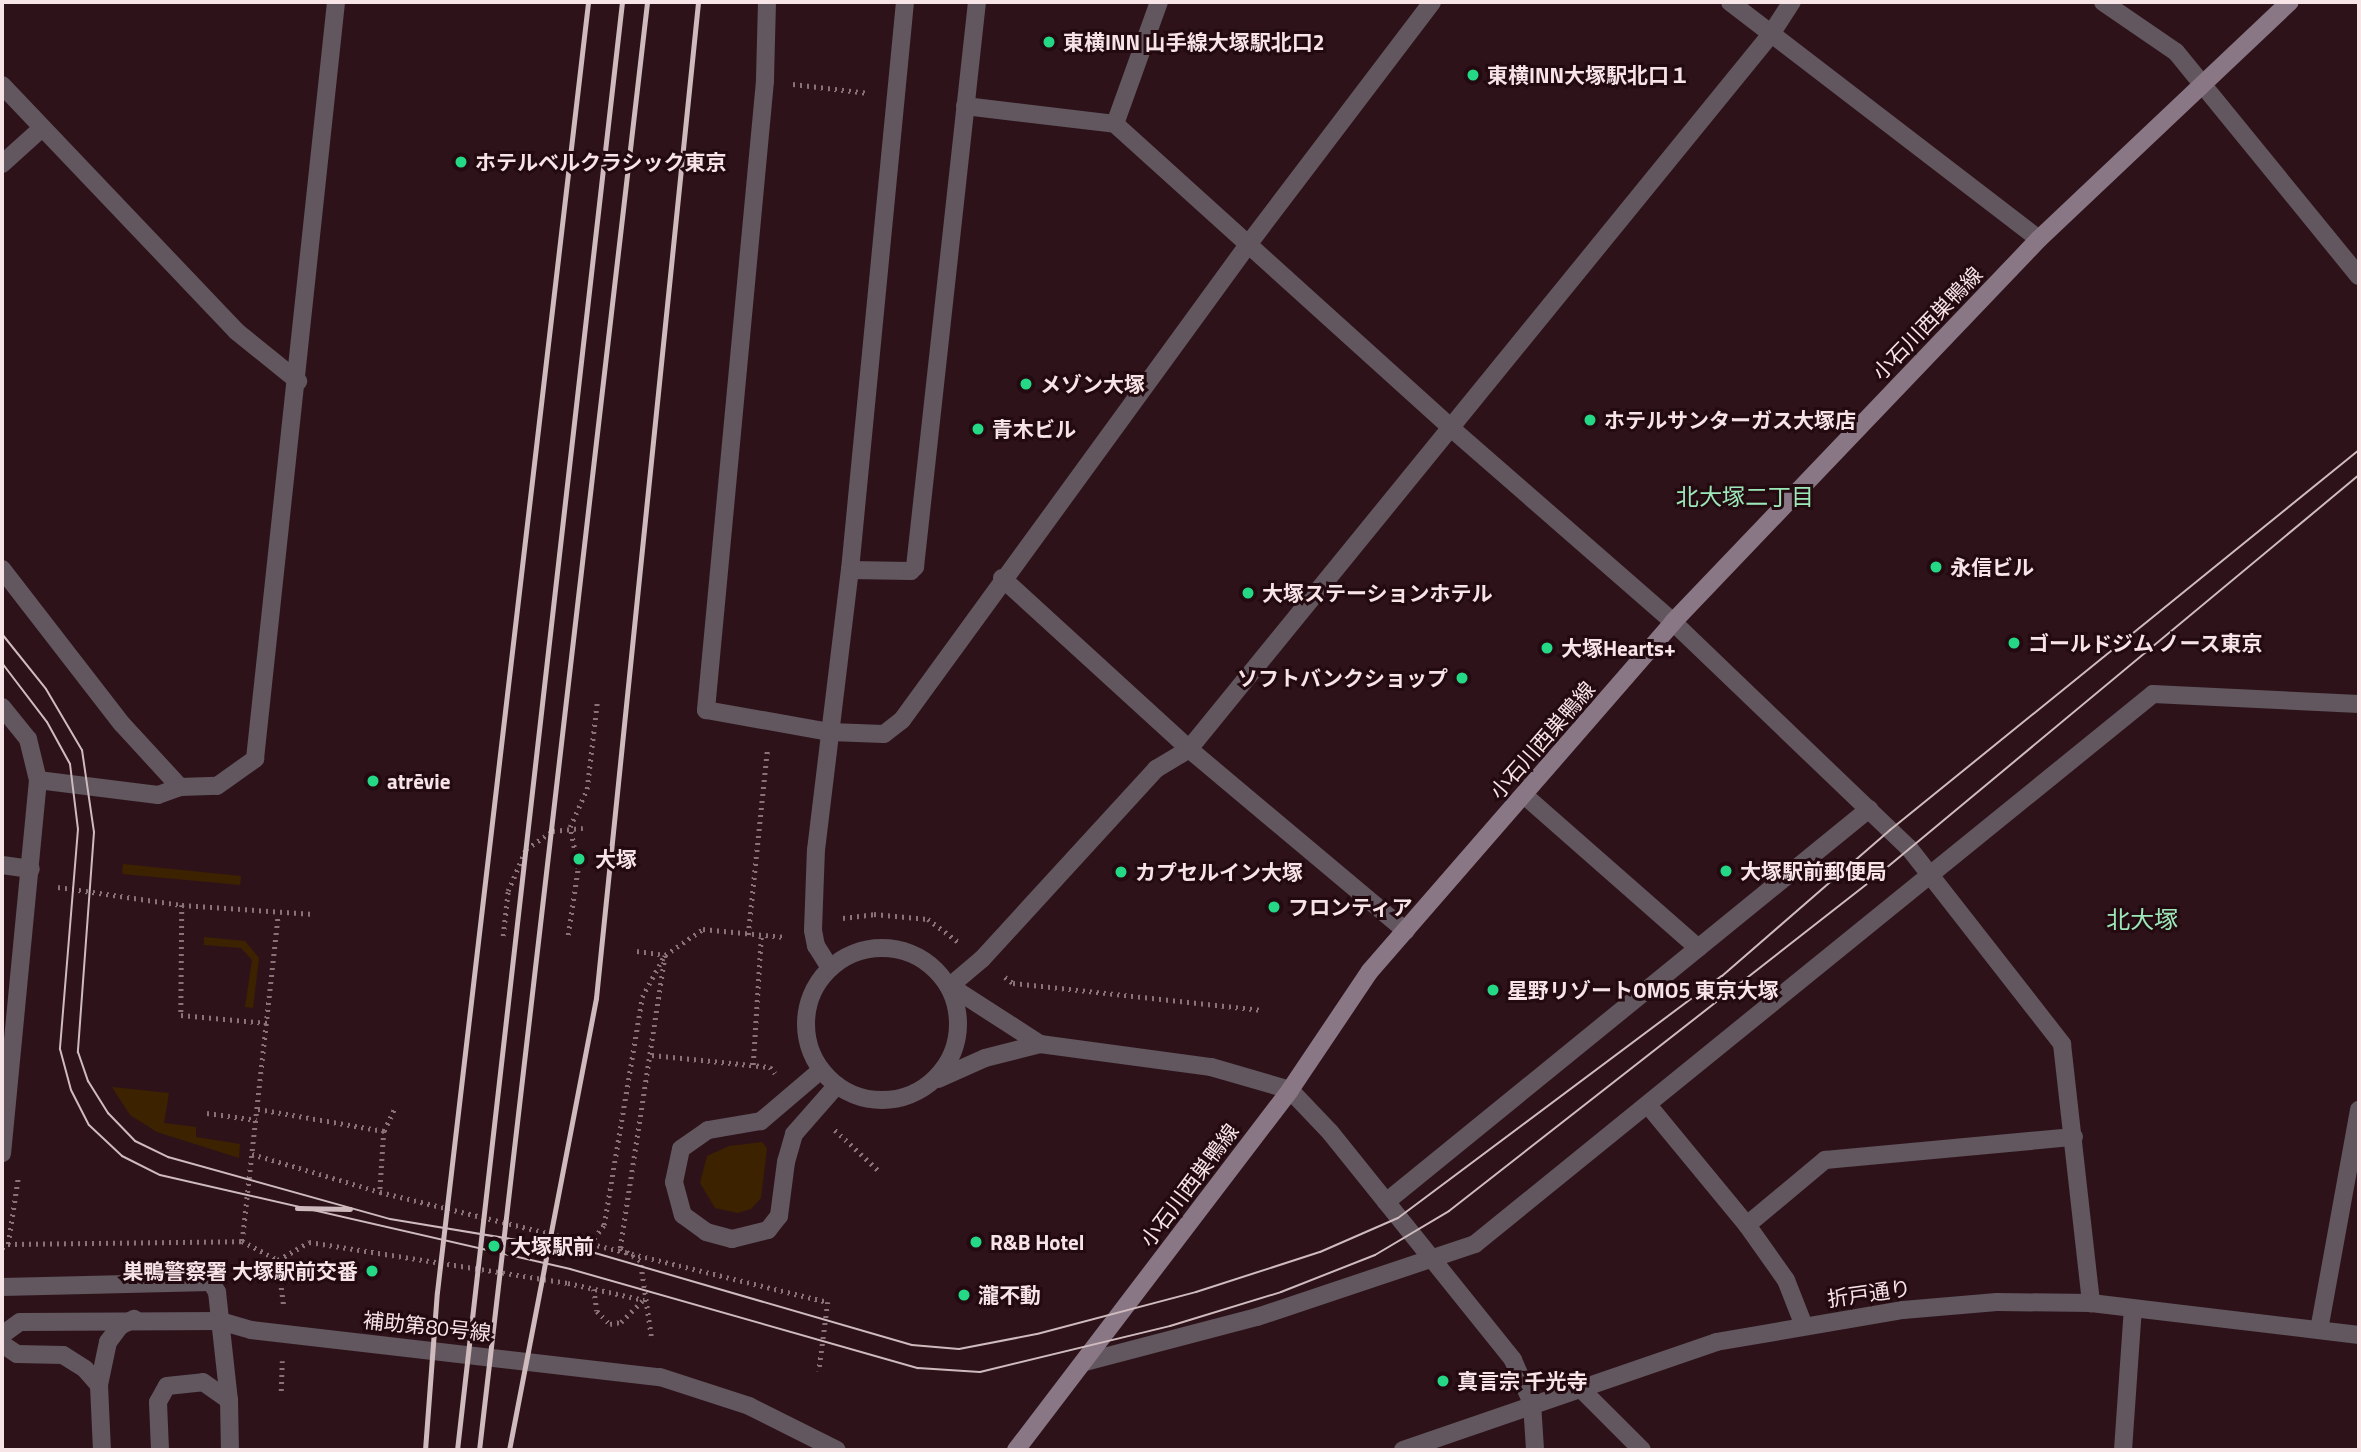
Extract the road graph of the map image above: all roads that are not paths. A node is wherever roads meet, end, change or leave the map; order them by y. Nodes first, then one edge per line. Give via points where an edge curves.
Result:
1 (767, 2) edge
2 (905, 2) edge
3 (977, 2) edge
4 (1159, 2) edge
5 (1432, 2) edge
6 (1730, 2) edge
7 (1792, 2) edge
8 (2103, 2) edge
9 (2290, 2) edge
10 (335, 3) edge
11 (1771, 34) junction
12 (2, 85) edge
13 (2203, 85) junction
14 (965, 106) junction
15 (1115, 124) junction
16 (42, 128) junction
17 (2, 164) edge
18 (2039, 239) junction
19 (1247, 246) junction
20 (2359, 276) edge
21 (298, 381) junction
22 (1451, 428) junction
23 (2, 569) edge
24 (850, 569) junction
25 (1002, 578) junction
26 (1673, 622) junction
27 (2359, 704) edge
28 (2, 707) edge
29 (830, 732) junction
30 (1189, 749) junction
31 (38, 780) junction
32 (180, 787) junction
33 (1524, 795) junction
34 (1869, 809) junction
35 (2, 865) edge
36 (31, 869) junction
37 (1931, 875) junction
38 (1405, 931) junction
39 (1698, 948) junction
40 (830, 968) junction
41 (950, 986) junction
42 (1040, 1044) junction
43 (8, 1045) edge
44 (821, 1070) junction
45 (927, 1084) junction
46 (837, 1085) junction
47 (1290, 1090) junction
48 (1648, 1105) junction
49 (2359, 1110) edge
50 (2074, 1137) junction
51 (2, 1153) edge
52 (1386, 1202) junction
53 (1746, 1224) junction
54 (1431, 1258) junction
55 (2, 1287) edge
56 (2091, 1303) junction
57 (2133, 1308) junction
58 (137, 1318) junction
59 (220, 1321) junction
60 (1804, 1326) junction
61 (2319, 1330) junction
62 (2, 1335) edge
63 (2359, 1335) edge
64 (2, 1344) edge
65 (1085, 1362) junction
66 (99, 1385) junction
67 (1579, 1387) junction
68 (229, 1400) junction
69 (1532, 1403) junction
70 (102, 1450) edge
71 (160, 1450) edge
72 (230, 1450) edge
73 (837, 1450) edge
74 (1016, 1450) edge
75 (1403, 1450) edge
76 (1535, 1450) edge
77 (1642, 1450) edge
78 (2123, 1450) edge

1 - 29 street via 765,81 706,710
2 - 24 street
3 - 14 street
4 - 15 street
5 - 19 street
6 - 11 street
7 - 11 street
8 - 13 street via 2176,52
9 - 13 main road, 小石川西巣鴨線
10 - 21 street
11 - 18 street
11 - 22 street
12 - 16 street
13 - 18 main road, 小石川西巣鴨線
13 - 20 street
14 - 15 street
14 - 24 street via 915,567 911,571
15 - 19 street
16 - 17 street
16 - 21 street via 236,331
18 - 26 main road, 小石川西巣鴨線
19 - 22 street
19 - 25 street
21 - 32 street via 255,759 217,786
22 - 26 street
22 - 30 street
23 - 32 street via 122,724
24 - 29 street
25 - 29 street via 902,720 884,734
25 - 30 street
26 - 33 main road, 小石川西巣鴨線
26 - 34 street
27 - 37 street via 2153,694
28 - 31 street via 28,739
29 - 40 street via 813,930 816,946
30 - 38 street
30 - 41 street via 1156,769 982,959
31 - 32 street via 158,795
31 - 36 street
33 - 38 main road, 小石川西巣鴨線
33 - 39 street
34 - 37 street
34 - 39 street
35 - 36 street
36 - 43 street
37 - 48 street
37 - 50 street via 2062,1044
38 - 47 main road, 小石川西巣鴨線 via 1370,971
39 - 52 street
40 - 41 street via 849,955 883,948 918,958
40 - 44 street via 815,985 806,1011 807,1041
41 - 42 street
41 - 45 street via 961,1032 953,1057
42 - 45 street via 985,1058
42 - 47 street via 1211,1067
43 - 51 street
44 - 46 street
44 - 46 street via 761,1121 708,1130 681,1149 674,1182 683,1215 706,1232 732,1239 768,1230 779,1216 794,1135
45 - 46 street via 894,1099 872,1100
47 - 52 street
47 - 65 main road, 小石川西巣鴨線
48 - 53 street
48 - 54 street via 1475,1244
49 - 61 street
50 - 53 street via 1825,1160
50 - 56 street
52 - 54 street
53 - 60 street via 1786,1280
54 - 65 street via 1257,1317
54 - 69 street via 1513,1360
55 - 59 street via 211,1282 217,1292
56 - 57 street, 折戸通り
56 - 60 street, 折戸通り via 1997,1302
57 - 61 street, 折戸通り
57 - 78 street
58 - 59 street, 補助第80号線
58 - 62 street, 補助第80号線 via 20,1322
58 - 66 street via 113,1333 103,1354
59 - 68 street
59 - 73 street, 補助第80号線 via 251,1330 660,1377 749,1406
60 - 67 street, 折戸通り via 1716,1342
61 - 63 street, 折戸通り
64 - 66 street via 18,1354 64,1355
65 - 74 main road, 小石川西巣鴨線
66 - 70 street
67 - 69 street, 折戸通り
67 - 77 street
68 - 71 street via 203,1382 167,1386 158,1402
68 - 72 street
69 - 75 street, 折戸通り
69 - 76 street

